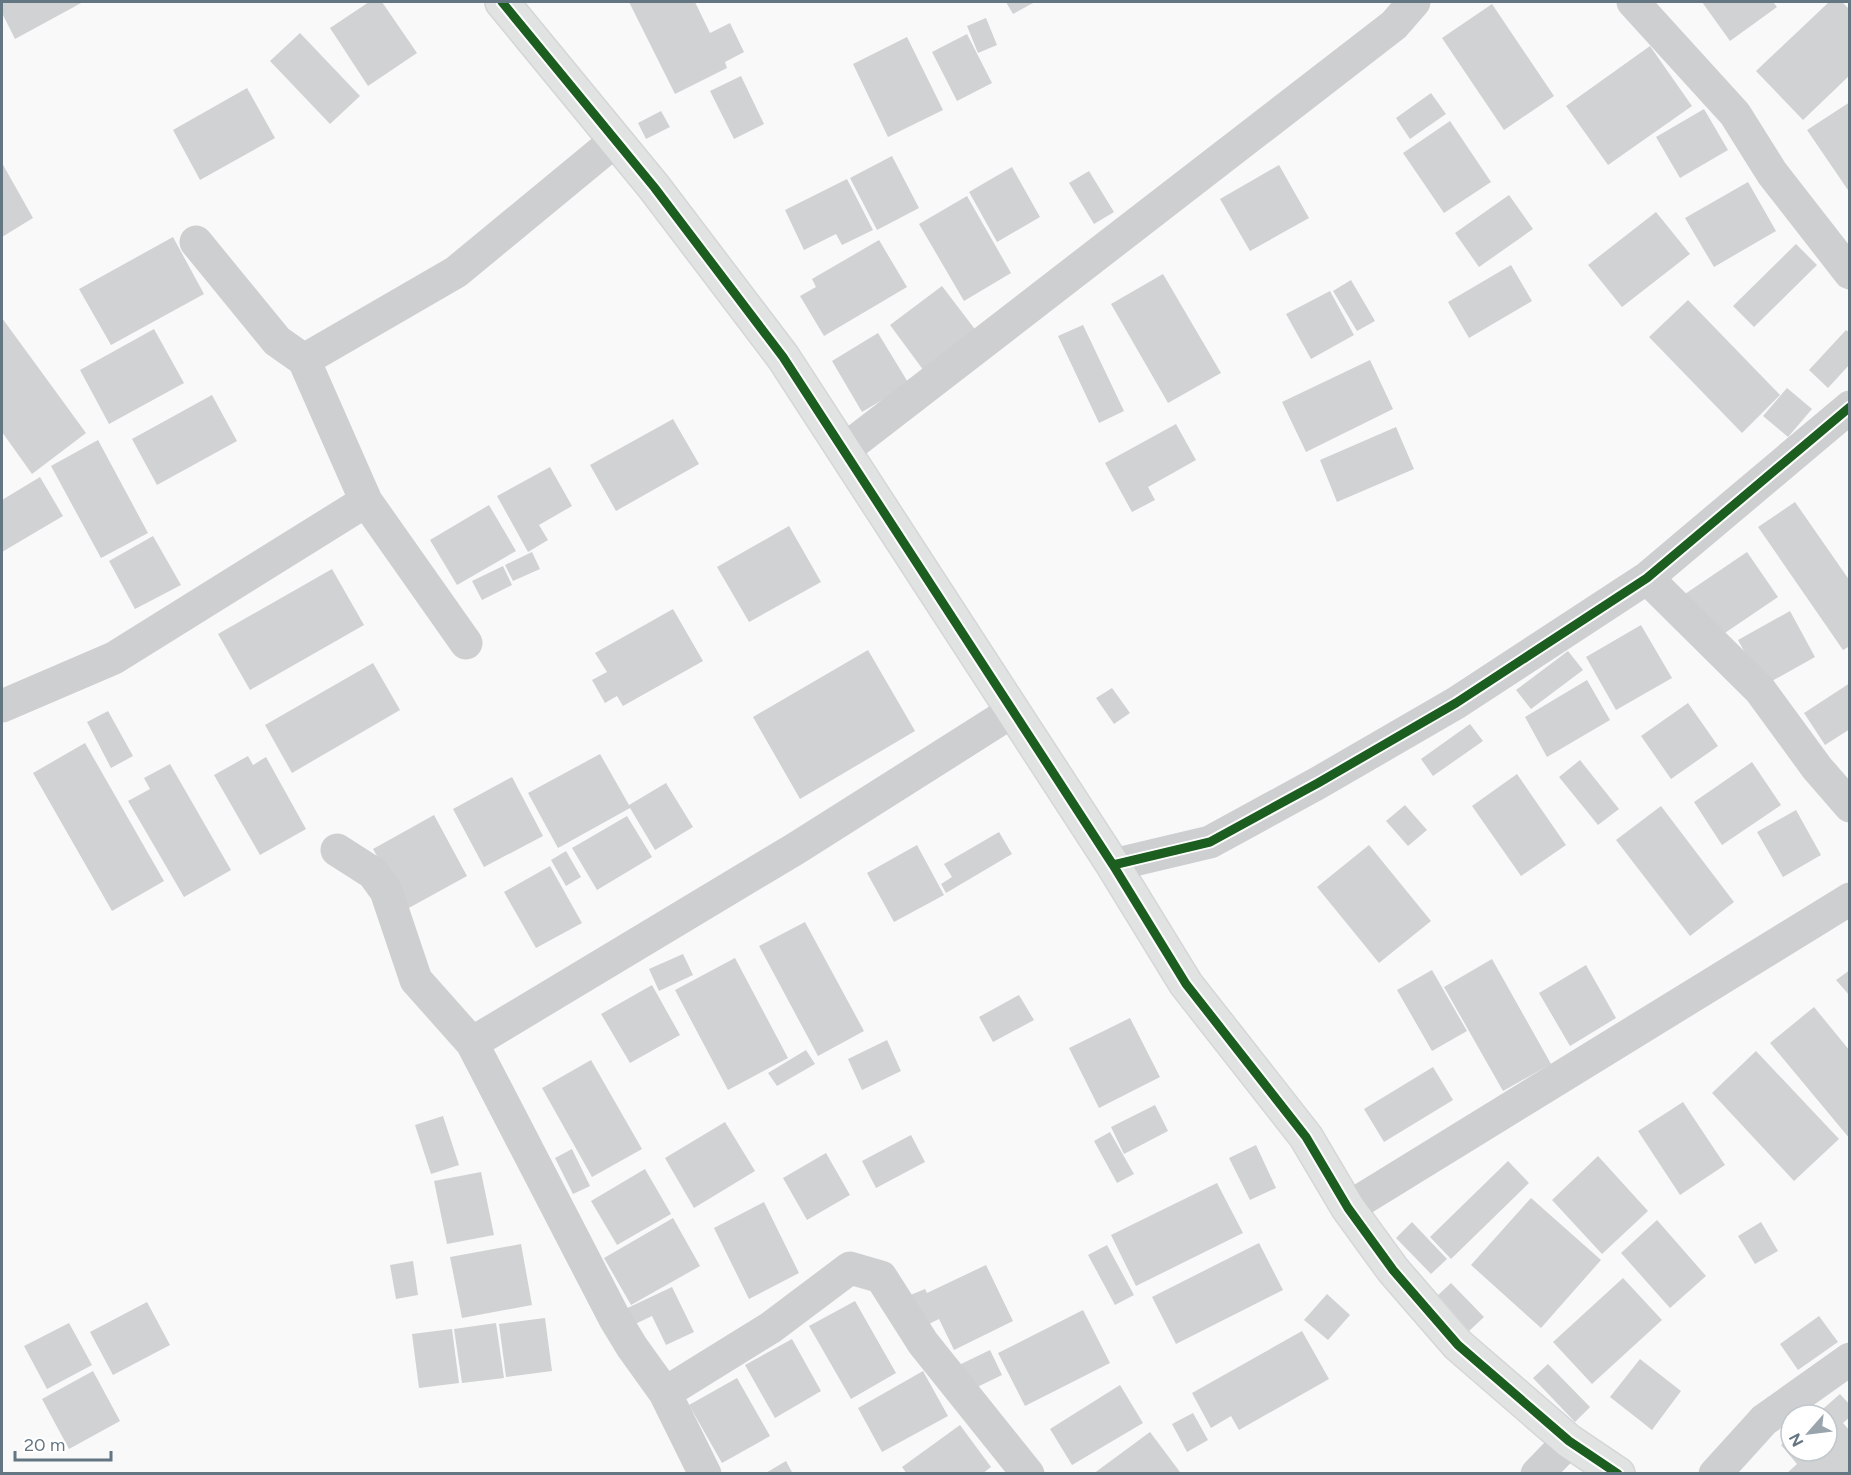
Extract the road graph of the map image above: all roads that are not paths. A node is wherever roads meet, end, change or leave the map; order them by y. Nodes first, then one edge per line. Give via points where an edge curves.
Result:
1 (504, 2) edge
2 (1414, 2) edge
3 (1633, 2) edge
4 (616, 140) junction
5 (195, 242) dead end
6 (1850, 273) edge
7 (303, 360) junction
8 (1850, 407) edge
9 (843, 450) junction
10 (366, 501) junction
11 (1647, 578) junction
12 (466, 642) dead end
13 (2, 706) edge
14 (1013, 711) junction
15 (1850, 806) edge
16 (337, 850) dead end
17 (1113, 865) junction
18 (1850, 899) edge
19 (472, 1043) junction
20 (1348, 1208) junction
21 (1850, 1359) edge
22 (665, 1393) junction
23 (1569, 1441) junction
24 (705, 1473) edge
25 (1028, 1473) edge
26 (1537, 1473) edge
27 (1618, 1473) edge
28 (1715, 1473) edge

1 - 4 street
2 - 9 street via 1395,25
3 - 6 street via 1735,114 1772,172
4 - 7 street via 456,272
4 - 9 street via 783,357
5 - 7 street via 277,341
7 - 10 street
8 - 11 street
9 - 14 street
10 - 12 street
10 - 13 street via 114,658
11 - 15 street via 1760,690
11 - 17 street via 1456,703 1210,842
14 - 17 street
14 - 19 street via 795,849
16 - 19 street via 373,873 386,891 416,980
17 - 20 street via 1186,984 1306,1137
18 - 20 street
19 - 22 street via 615,1319
20 - 23 street via 1393,1270 1458,1345
21 - 28 street via 1764,1420
22 - 24 street
22 - 25 street via 770,1328 850,1268 882,1277 922,1343
23 - 26 street
23 - 27 street

